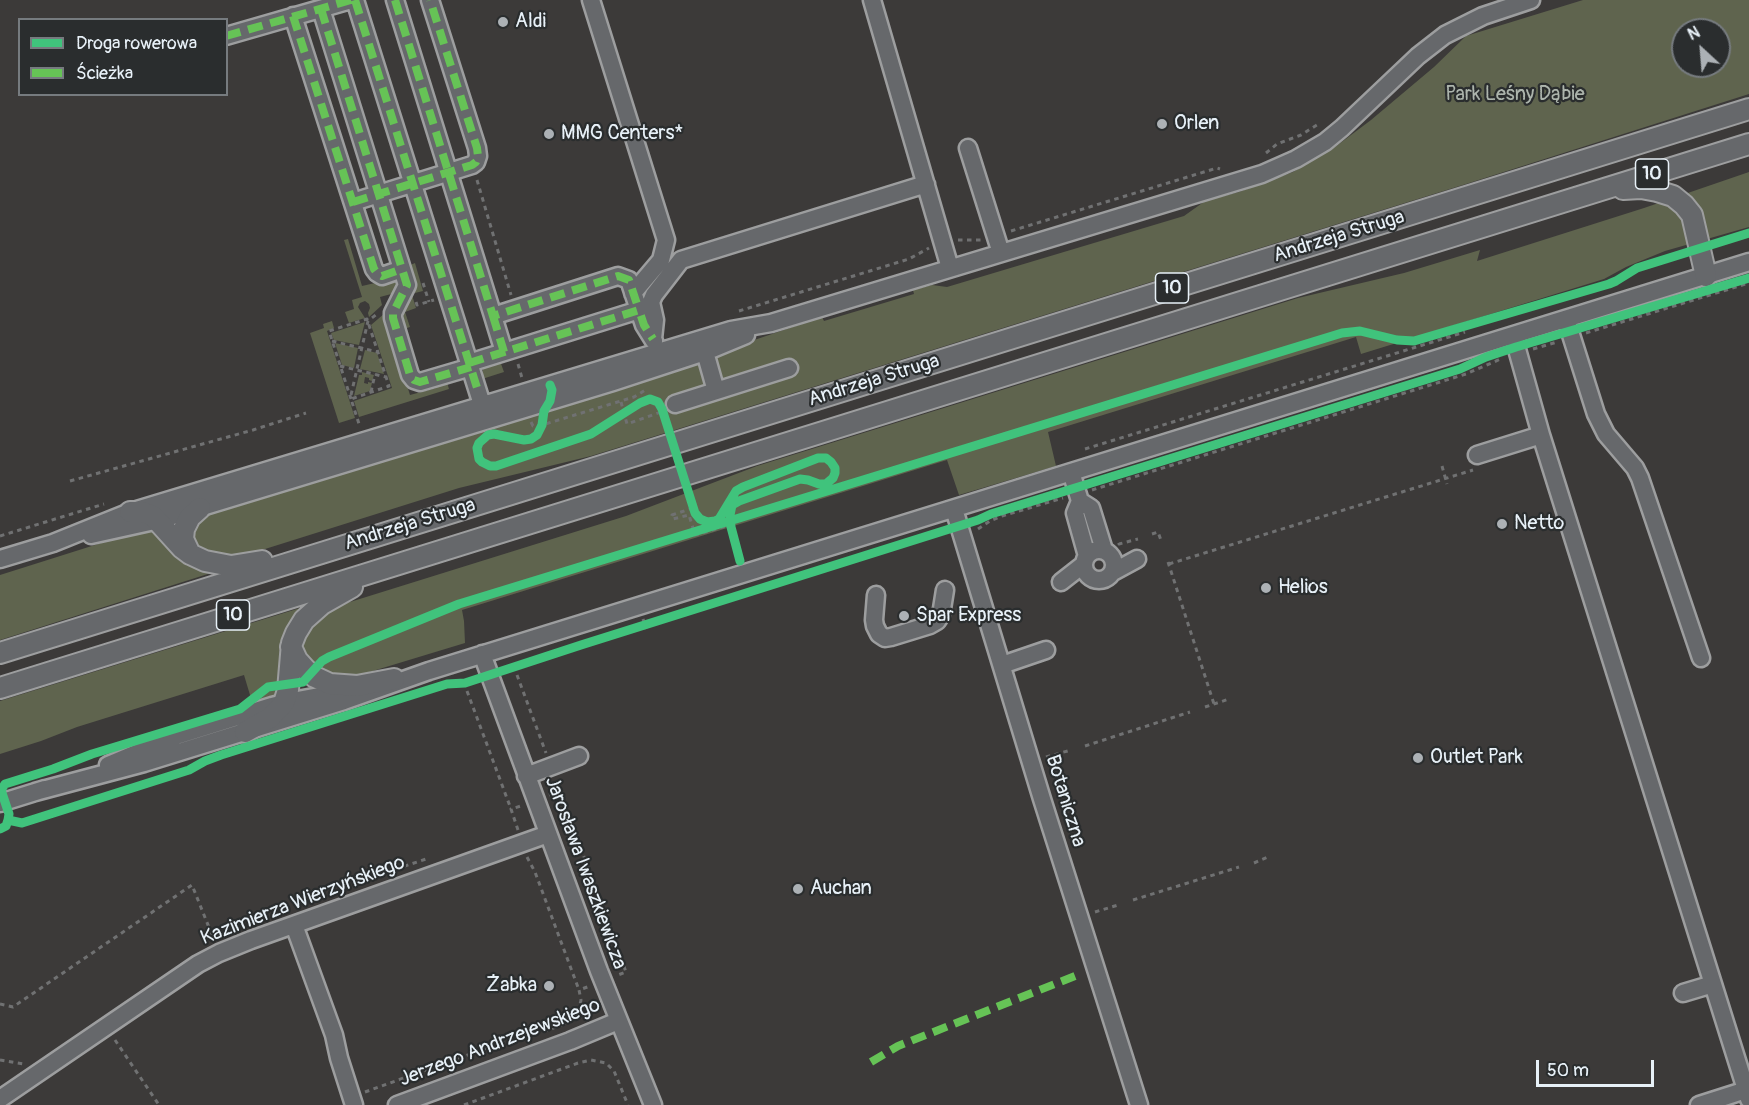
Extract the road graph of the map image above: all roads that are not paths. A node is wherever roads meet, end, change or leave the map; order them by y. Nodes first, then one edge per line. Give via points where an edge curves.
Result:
1 (353, 0) edge
2 (395, 0) edge
3 (430, 0) edge
4 (591, 0) edge
5 (872, 0) edge
6 (1531, 0) edge
7 (321, 9) junction
8 (293, 16) junction
9 (228, 35) edge
10 (1749, 109) edge
11 (1749, 144) edge
12 (968, 148) dead end
13 (448, 172) junction
14 (413, 183) junction
15 (926, 184) junction
16 (379, 193) junction
17 (352, 202) junction
18 (1556, 204) junction
19 (1001, 253) junction
20 (1749, 262) edge
21 (950, 268) junction
22 (402, 269) junction
23 (1706, 276) junction
24 (633, 292) junction
25 (639, 310) junction
26 (498, 315) junction
27 (771, 323) junction
28 (1569, 329) junction
29 (1516, 345) junction
30 (509, 351) junction
31 (658, 352) junction
32 (705, 352) junction
33 (470, 365) junction
34 (789, 368) dead end
35 (716, 391) junction
36 (483, 405) junction
37 (669, 408) road end
38 (1541, 435) junction
39 (1477, 455) dead end
40 (1071, 472) junction
41 (1078, 494) junction
42 (200, 508) junction
43 (954, 509) junction
44 (130, 512) junction
45 (159, 520) junction
46 (428, 520) junction
47 (53, 543) junction
48 (466, 543) junction
49 (190, 554) junction
50 (0, 559) edge
51 (1110, 560) junction
52 (1087, 565) junction
53 (945, 590) dead end
54 (876, 596) dead end
55 (291, 647) junction
56 (1046, 650) dead end
57 (0, 653) edge
58 (482, 654) junction
59 (1701, 658) dead end
60 (1002, 665) junction
61 (429, 671) junction
62 (394, 679) junction
63 (0, 688) edge
64 (285, 703) junction
65 (245, 732) junction
66 (579, 756) dead end
67 (526, 776) junction
68 (35, 792) junction
69 (0, 803) edge
70 (548, 834) junction
71 (294, 925) junction
72 (1713, 984) junction
73 (1683, 993) dead end
74 (618, 1021) junction
75 (1748, 1095) edge
76 (0, 1100) edge
77 (353, 1101) edge
78 (398, 1105) edge
79 (652, 1105) edge
80 (1139, 1105) edge
81 (1699, 1105) edge

1 - 7 street
1 - 14 street
2 - 13 street
3 - 13 street via 478,156 472,165
4 - 24 street via 666,240 662,260
5 - 15 street
6 - 19 street via 1483,16 1445,35 1336,133 1290,162 1244,180
7 - 8 street
7 - 16 street
8 - 9 street
8 - 17 street
10 - 46 main road, Andrzeja Struga / 10
11 - 18 main road, Andrzeja Struga / 10
12 - 19 street
13 - 14 street
13 - 26 street
14 - 16 street
14 - 33 street
15 - 21 street
15 - 31 street via 681,260 651,302
16 - 17 street
16 - 22 street
17 - 22 street via 377,273 382,276
18 - 23 main road via 1633,188 1673,196 1692,215
18 - 48 main road, Andrzeja Struga / 10
19 - 21 street
20 - 23 street
21 - 27 street
22 - 33 street via 407,285 393,318 412,379 420,382
23 - 28 street
24 - 25 street
24 - 26 street via 629,280 618,276
25 - 30 street
25 - 31 street
26 - 30 street
27 - 31 street via 731,330
27 - 32 street
28 - 29 street
28 - 59 street via 1596,414 1606,434 1641,478
29 - 38 street
29 - 40 street via 1476,340
30 - 33 street
31 - 32 street
31 - 36 street
32 - 35 street
33 - 36 street
34 - 35 street
35 - 37 street
36 - 42 street
36 - 44 street
38 - 39 street
38 - 72 street
40 - 41 street
40 - 43 street
41 - 51 street via 1091,508
41 - 52 street via 1075,513
42 - 45 street
42 - 49 main road via 183,532
43 - 58 street
43 - 60 street, Botaniczna
44 - 45 main road via 148,513
44 - 47 street
45 - 47 street
45 - 49 main road
46 - 49 main road via 244,565 212,563
46 - 57 main road, Andrzeja Struga / 10
47 - 50 street
48 - 55 main road via 333,597 304,621
48 - 63 main road, Andrzeja Struga / 10
51 - 52 street via 1096,550
51 - 52 street via 1108,578 1101,580
53 - 54 street via 937,621 885,638 875,626
55 - 62 main road via 306,670 330,684 357,686
55 - 64 main road
56 - 60 street
58 - 61 street
58 - 67 street, Jarosława Iwaszkiewicza
60 - 80 street, Botaniczna
61 - 62 street
61 - 65 street
62 - 64 street
64 - 65 main road via 270,718
64 - 68 street via 179,735
65 - 68 street
66 - 67 street
67 - 70 street, Jarosława Iwaszkiewicza
68 - 69 street
70 - 71 street, Kazimierza Wierzyńskiego
70 - 74 street, Jarosława Iwaszkiewicza
71 - 76 street, Kazimierza Wierzyńskiego via 198,964
71 - 77 street
72 - 73 street
72 - 75 street
74 - 78 street, Jerzego Andrzejewskiego
74 - 79 street, Jarosława Iwaszkiewicza
75 - 81 street

